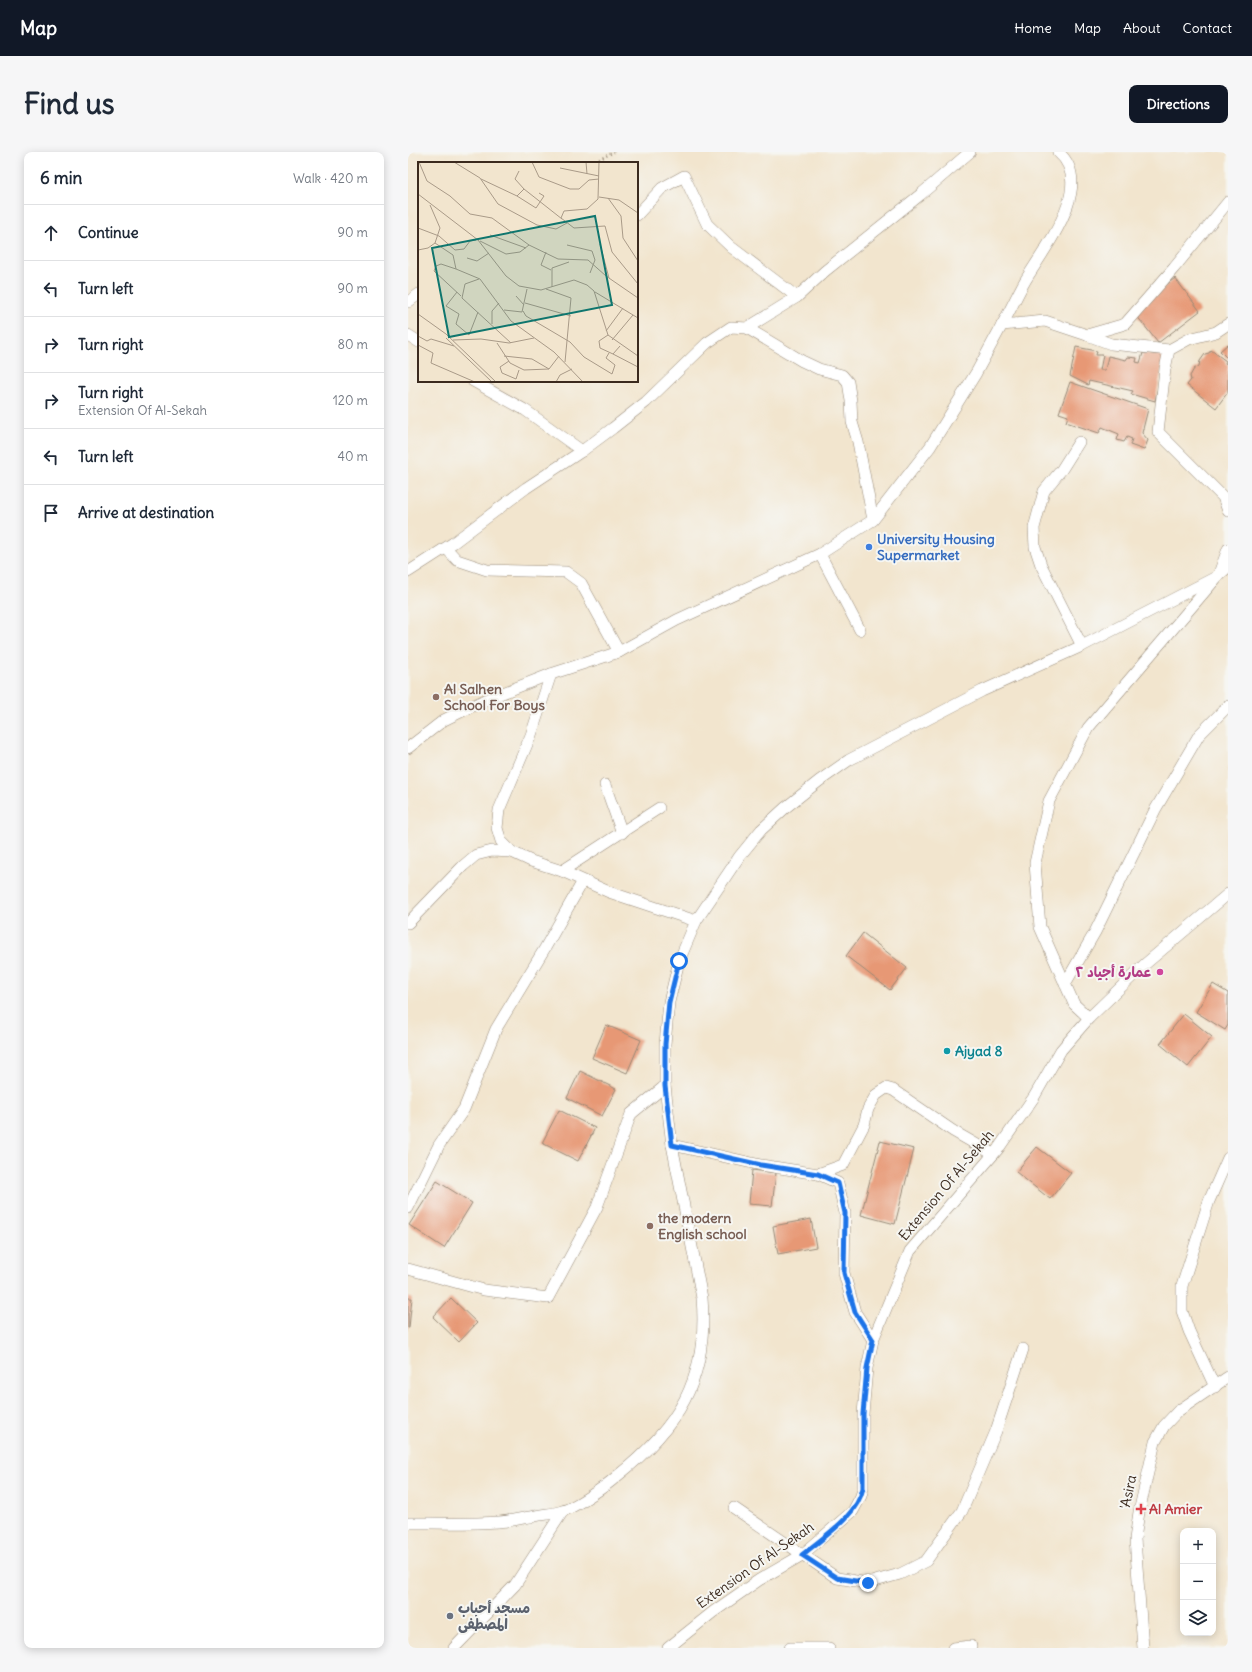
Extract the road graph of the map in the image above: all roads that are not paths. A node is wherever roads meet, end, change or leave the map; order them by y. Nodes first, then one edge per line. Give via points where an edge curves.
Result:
1 (970, 152) edge
2 (1058, 152) edge
3 (1228, 202) edge
4 (638, 214) edge
5 (418, 295) edge
6 (797, 296) junction
7 (408, 302) edge
8 (1228, 324) edge
9 (1002, 325) junction
10 (747, 328) junction
11 (408, 335) edge
12 (1087, 335) junction
13 (418, 341) edge
14 (1169, 350) junction
15 (475, 382) edge
16 (1079, 442) dead end
17 (582, 451) junction
18 (1228, 511) edge
19 (873, 520) junction
20 (446, 548) junction
21 (1228, 549) edge
22 (820, 554) junction
23 (1228, 567) edge
24 (408, 572) edge
25 (1218, 576) junction
26 (860, 630) dead end
27 (1082, 646) junction
28 (619, 652) junction
29 (551, 674) junction
30 (1228, 706) edge
31 (408, 748) edge
32 (605, 785) dead end
33 (659, 808) dead end
34 (622, 833) junction
35 (512, 852) junction
36 (562, 871) junction
37 (583, 881) junction
38 (1228, 894) edge
39 (696, 922) junction
40 (408, 923) edge
41 (1065, 984) junction
42 (1089, 1018) junction
43 (665, 1086) junction
44 (672, 1145) junction
45 (993, 1154) junction
46 (1228, 1158) edge
47 (818, 1174) junction
48 (408, 1208) edge
49 (408, 1269) edge
50 (873, 1340) junction
51 (1023, 1348) dead end
52 (1228, 1377) edge
53 (1215, 1387) junction
54 (734, 1508) dead end
55 (563, 1511) junction
56 (408, 1524) edge
57 (802, 1555) junction
58 (971, 1646) dead end
59 (454, 1648) edge
60 (668, 1648) edge
61 (790, 1648) edge
62 (829, 1648) edge
63 (953, 1648) edge
64 (1143, 1648) edge

1 - 6 street
2 - 9 street via 1071,172 1070,198 1051,241 1025,281
3 - 12 street via 1125,324
4 - 6 street via 662,188 684,176 707,224 731,247
5 - 7 street
6 - 10 street
8 - 14 street via 1216,332 1189,339
9 - 12 street via 1045,321
9 - 19 street via 976,373 930,447
10 - 17 street via 731,327 707,343 646,402
10 - 19 street via 802,361 842,375 848,382 852,422
11 - 13 street
12 - 14 street via 1111,344
14 - 18 street via 1158,432 1223,497
15 - 17 street via 525,410
16 - 27 street via 1044,491 1034,528 1035,547 1041,565
17 - 20 street via 526,488
19 - 22 street
20 - 24 street
20 - 28 street via 457,560 486,570 566,572 581,583
21 - 25 street
22 - 26 street
22 - 28 street via 677,620
23 - 25 street
25 - 27 street
25 - 41 street via 1088,728 1049,801 1036,863 1040,927
27 - 39 street via 982,691 849,760 819,781 761,830 739,857
28 - 29 street
29 - 31 street via 485,700 444,720
29 - 35 street via 531,735 499,810 497,828 501,841
30 - 41 street via 1199,735 1155,810 1095,932
32 - 34 street
33 - 34 street
34 - 36 street
35 - 36 street
35 - 40 street via 492,851 476,855
36 - 37 street
37 - 39 street
37 - 48 street via 496,1029 464,1109 439,1145
38 - 42 street, Extension Of Al-Sekah via 1144,965
39 - 43 street via 679,961 669,1002
41 - 42 street via 1074,1004
42 - 45 street, Extension Of Al-Sekah via 1061,1050 1034,1097
43 - 44 street
43 - 49 street via 631,1114 597,1207 548,1298 484,1290
44 - 47 street via 761,1165
44 - 55 street via 702,1298 703,1335 698,1367 686,1398 660,1436 634,1463 606,1485
45 - 47 street via 886,1088 876,1095 868,1109 864,1124 843,1165
45 - 50 street, Extension Of Al-Sekah via 910,1251
46 - 53 street via 1209,1201 1182,1286 1182,1312
47 - 50 street via 838,1183 845,1213 844,1273 855,1312
50 - 57 street, Extension Of Al-Sekah via 864,1399 862,1496 853,1511
51 - 57 street via 996,1431 962,1511 926,1561 900,1574 868,1583 837,1578
52 - 53 street, 'Asira
53 - 64 street, 'Asira via 1172,1417 1160,1431 1153,1448 1135,1539
54 - 57 street
55 - 56 street via 500,1522
55 - 59 street via 515,1585
57 - 60 street, Extension Of Al-Sekah via 758,1580 719,1607
58 - 63 street
61 - 62 street

